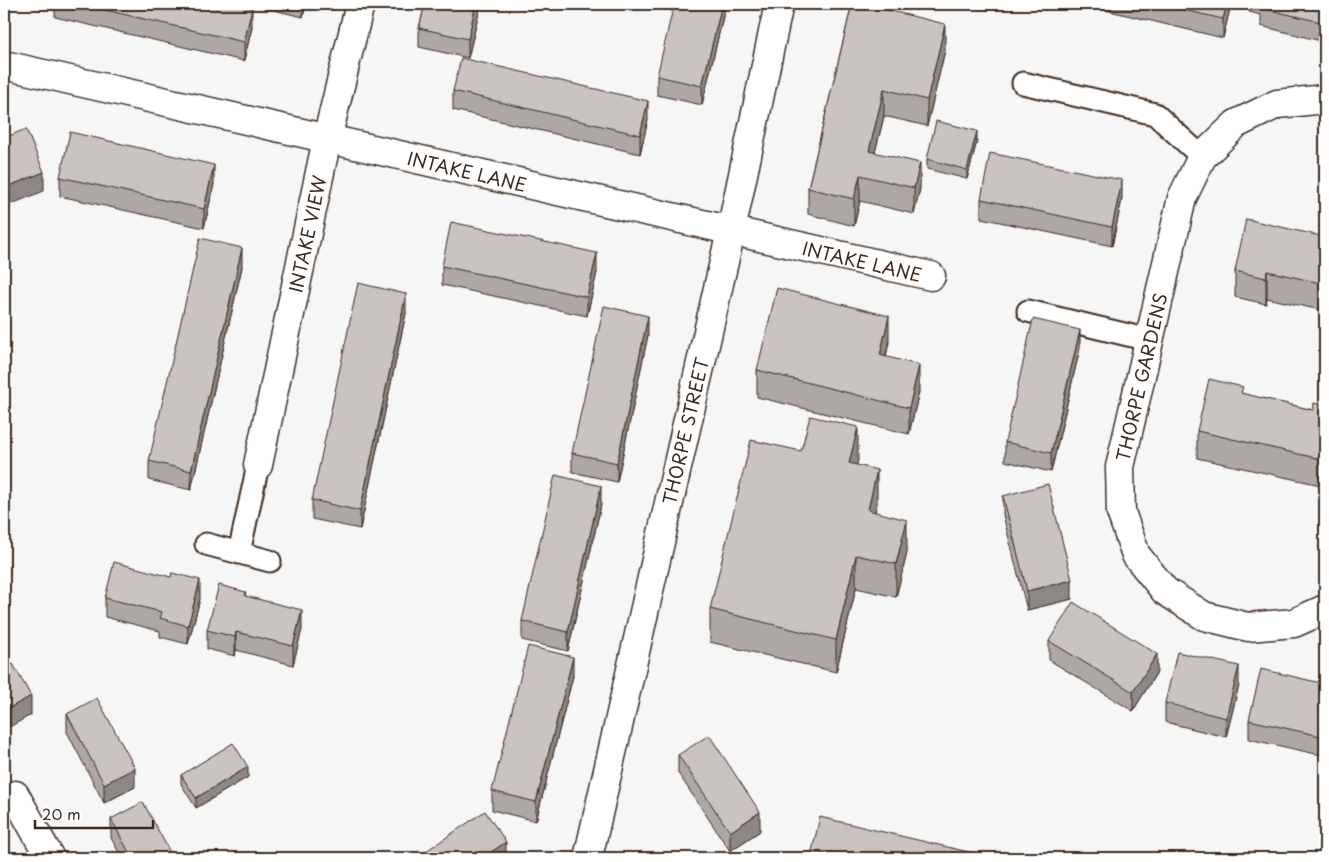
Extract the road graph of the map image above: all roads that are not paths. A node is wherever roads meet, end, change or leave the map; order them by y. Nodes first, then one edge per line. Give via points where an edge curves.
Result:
1 (360, 4) edge
2 (779, 4) edge
3 (4, 65) edge
4 (1023, 83) dead end
5 (1325, 99) edge
6 (327, 139) junction
7 (1202, 157) junction
8 (731, 231) junction
9 (930, 276) dead end
10 (1028, 311) dead end
11 (1149, 340) junction
12 (258, 464) joint
13 (206, 544) dead end
14 (239, 553) junction
15 (270, 561) dead end
16 (1325, 609) edge
17 (15, 795) dead end
18 (50, 858) edge
19 (588, 858) edge

1 - 6 street, INTAKE VIEW
2 - 8 street, THORPE STREET
3 - 6 street, INTAKE LANE
4 - 7 lane via 1155,114
5 - 7 street, THORPE GARDENS via 1277,104 1236,124
6 - 8 street, INTAKE LANE
6 - 12 street, INTAKE VIEW
7 - 11 street, THORPE GARDENS via 1182,198
8 - 9 street, INTAKE LANE
8 - 19 street, THORPE STREET
10 - 11 lane
11 - 16 street, THORPE GARDENS via 1120,466 1121,512 1136,555 1165,591 1204,616 1248,627 1294,623
12 - 14 lane
13 - 14 lane
14 - 15 lane
17 - 18 street

